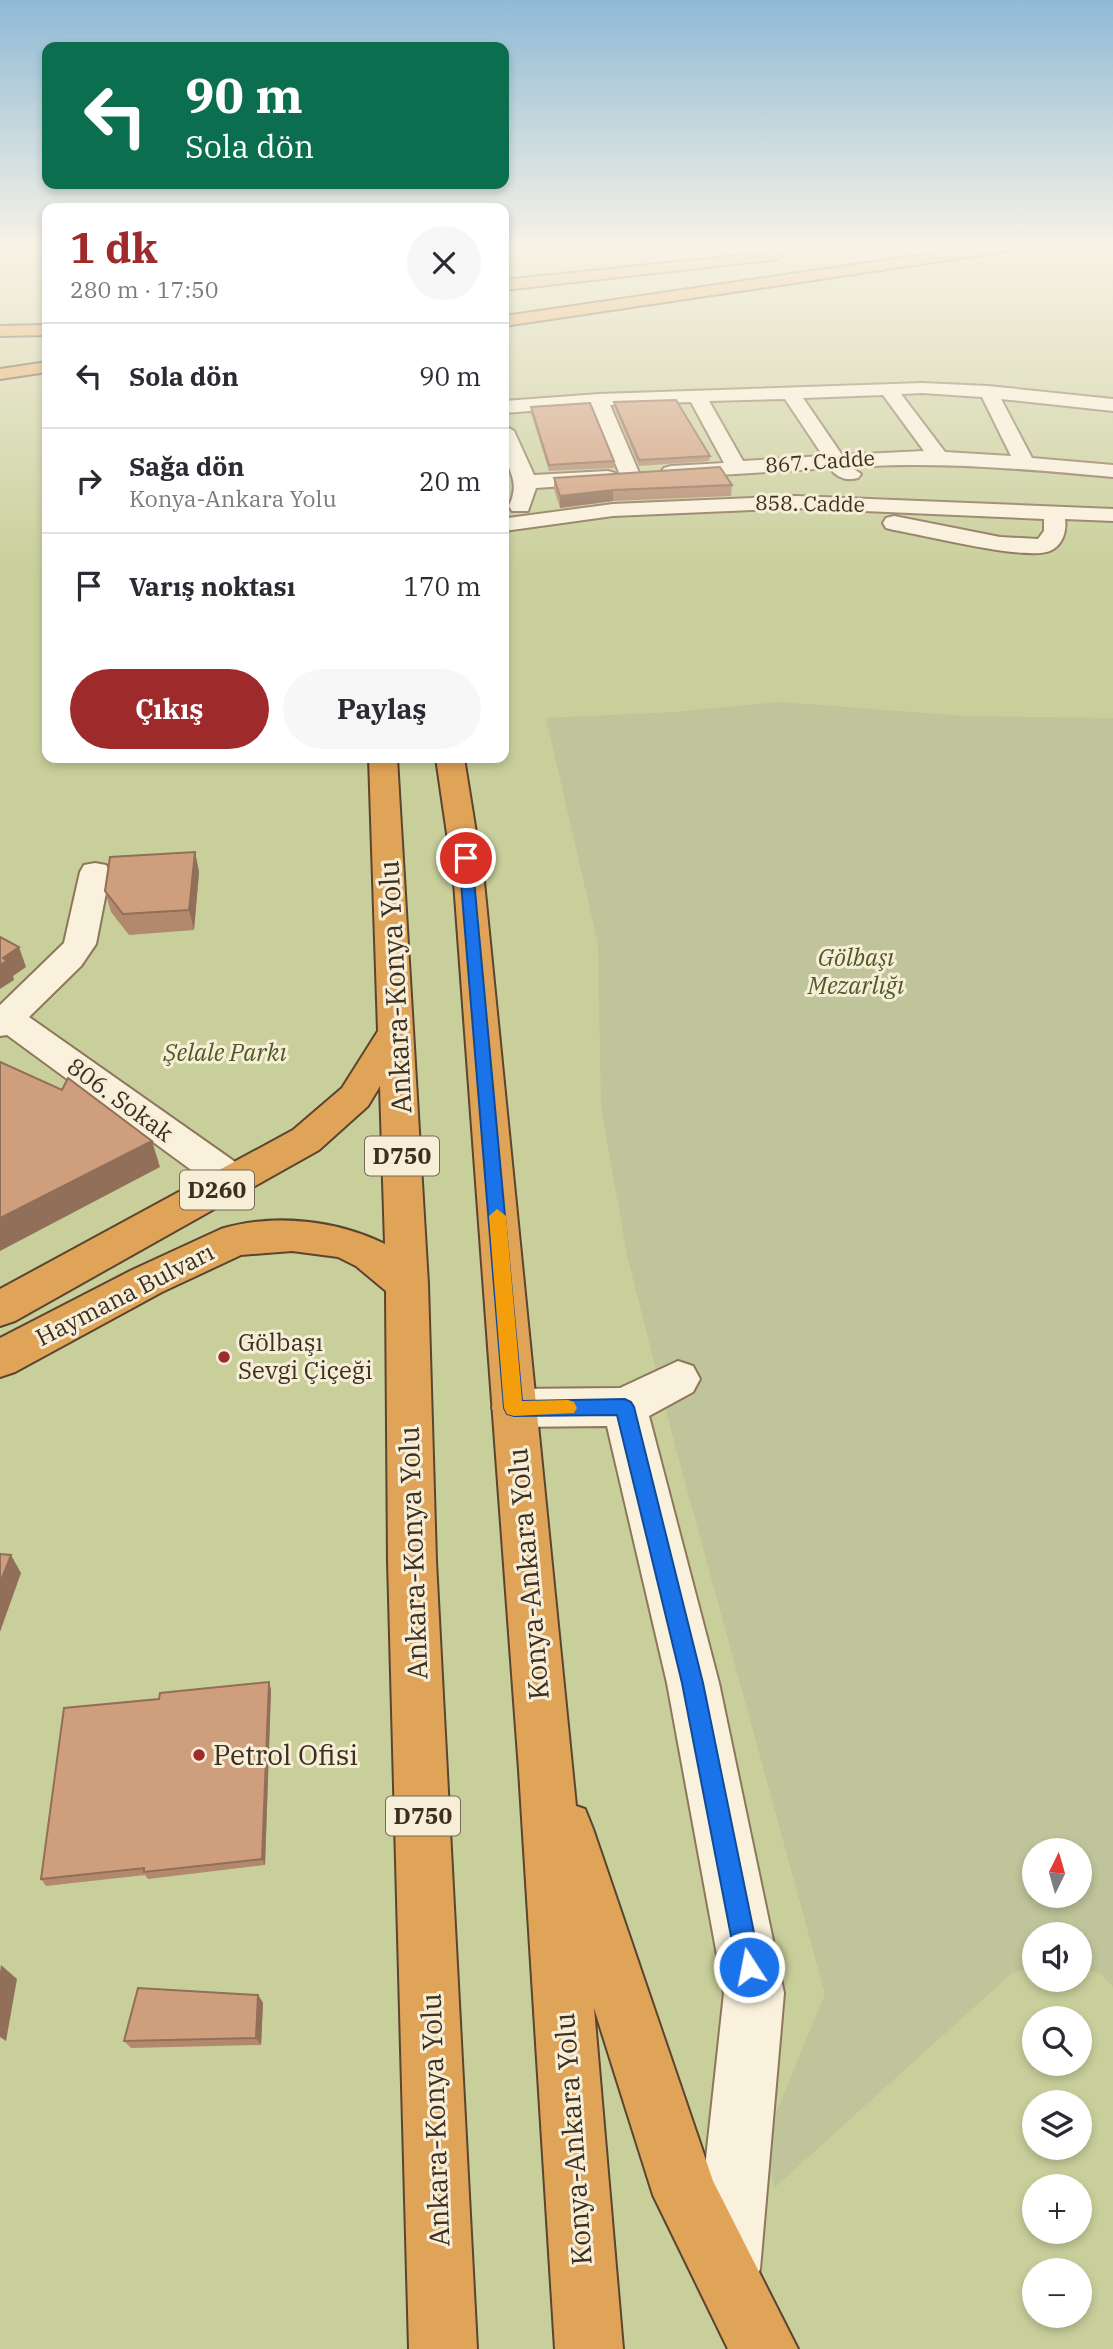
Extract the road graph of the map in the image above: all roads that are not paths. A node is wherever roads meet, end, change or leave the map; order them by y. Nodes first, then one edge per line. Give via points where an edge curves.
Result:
1 (42, 367) edge
2 (0, 373) edge
3 (42, 386) edge
4 (888, 389) junction
5 (0, 391) edge
6 (988, 391) junction
7 (790, 393) junction
8 (697, 396) junction
9 (598, 400) junction
10 (509, 407) edge
11 (1112, 408) edge
12 (509, 443) edge
13 (937, 457) junction
14 (836, 461) junction
15 (1025, 463) junction
16 (737, 468) junction
17 (1113, 471) edge
18 (644, 474) junction
19 (526, 482) junction
20 (796, 502) junction
21 (1054, 511) junction
22 (1079, 512) junction
23 (1113, 515) edge
24 (509, 522) edge
25 (509, 526) edge
26 (383, 763) edge
27 (451, 763) edge
28 (94, 872) dead end
29 (3, 1021) edge
30 (397, 1029) junction
31 (234, 1181) junction
32 (407, 1284) junction
33 (0, 1309) edge
34 (0, 1359) edge
35 (678, 1379) dead end
36 (625, 1407) junction
37 (514, 1408) junction
38 (546, 1770) junction
39 (726, 2278) junction
40 (443, 2349) edge
41 (589, 2349) edge
42 (764, 2349) edge

1 - 2 highway
3 - 5 highway
4 - 6 street
4 - 7 street
4 - 13 street
6 - 11 street
6 - 15 street
7 - 8 street
7 - 14 street
8 - 9 street
8 - 16 street
9 - 10 street
9 - 18 street
12 - 19 street
13 - 14 street, 867. Cadde
13 - 15 street, 867. Cadde
14 - 16 street, 867. Cadde
14 - 22 street via 842,470 876,483
15 - 17 street, 867. Cadde
16 - 18 street, 867. Cadde
18 - 19 street, 867. Cadde
19 - 24 street via 525,498
20 - 21 street, 858. Cadde
20 - 21 street via 1028,547 1043,546 1054,537
20 - 25 street, 858. Cadde via 613,510
21 - 22 street, 858. Cadde
22 - 23 street, 858. Cadde
26 - 30 highway, Ankara-Konya Yolu / D750
27 - 37 highway, Konya-Ankara Yolu via 469,882
28 - 29 street via 80,944
29 - 31 street, 806. Sokak
30 - 31 highway, Haymana Bulvarı / D260 via 355,1097 332,1120
30 - 32 highway, Ankara-Konya Yolu / D750
31 - 33 highway, Haymana Bulvarı / D260
32 - 34 highway, Haymana Bulvarı / D260 via 370,1255 345,1243 292,1236 235,1240
32 - 40 highway, Ankara-Konya Yolu / D750 via 412,1562
35 - 36 street
36 - 37 street
36 - 39 street via 693,1683 754,1993
37 - 38 highway, Konya-Ankara Yolu
38 - 39 highway via 685,2196
38 - 41 highway, Konya-Ankara Yolu
39 - 42 highway

